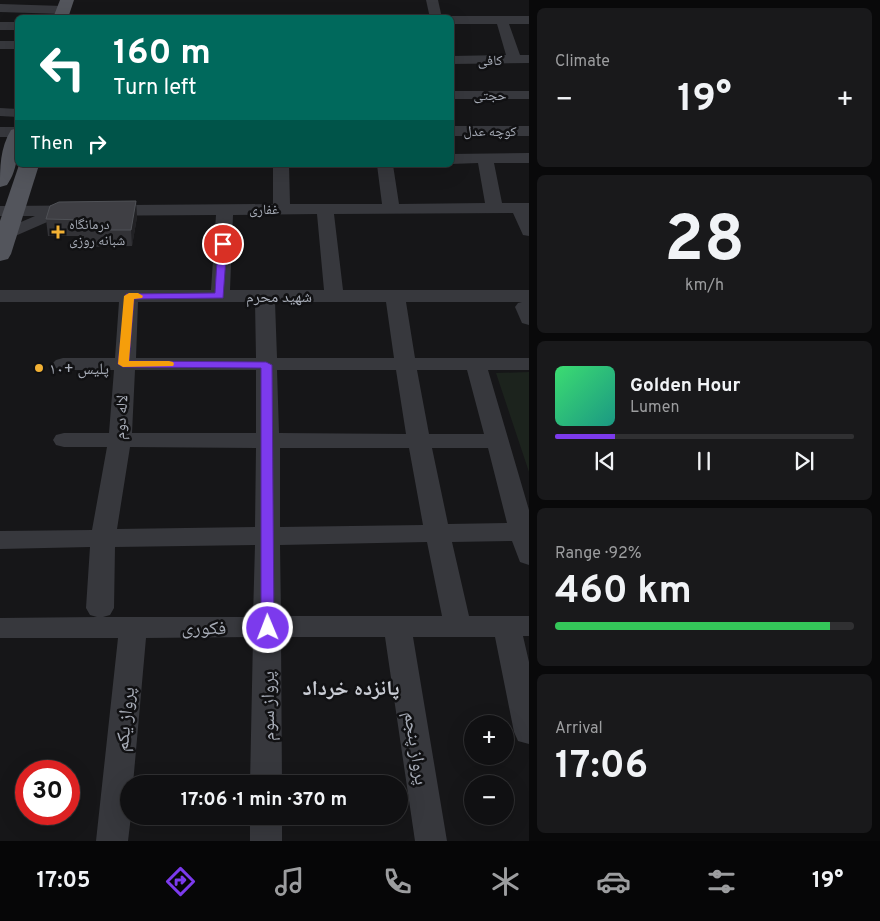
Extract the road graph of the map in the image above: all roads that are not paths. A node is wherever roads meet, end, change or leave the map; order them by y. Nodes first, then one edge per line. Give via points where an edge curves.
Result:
1 (432, 0) edge
2 (70, 7) edge
3 (0, 8) edge
4 (435, 15) edge
5 (454, 20) edge
6 (502, 20) junction
7 (529, 20) edge
8 (0, 26) edge
9 (15, 26) edge
10 (0, 45) edge
11 (15, 45) edge
12 (529, 59) edge
13 (454, 60) edge
14 (514, 60) junction
15 (454, 95) edge
16 (528, 96) edge
17 (0, 112) edge
18 (15, 113) edge
19 (454, 131) edge
20 (529, 131) edge
21 (0, 132) edge
22 (15, 133) edge
23 (15, 141) edge
24 (485, 158) junction
25 (529, 158) edge
26 (454, 159) edge
27 (28, 167) edge
28 (282, 167) edge
29 (385, 167) edge
30 (0, 181) edge
31 (494, 208) junction
32 (524, 208) edge
33 (282, 209) junction
34 (325, 209) junction
35 (391, 209) junction
36 (62, 210) junction
37 (225, 210) junction
38 (7, 211) edge
39 (529, 232) edge
40 (3, 244) edge
41 (0, 296) edge
42 (129, 296) junction
43 (220, 296) junction
44 (265, 296) junction
45 (334, 296) junction
46 (395, 296) junction
47 (527, 307) edge
48 (63, 364) dead end
49 (123, 364) junction
50 (476, 364) junction
51 (529, 364) edge
52 (266, 365) junction
53 (404, 366) junction
54 (64, 440) dead end
55 (120, 440) junction
56 (268, 441) junction
57 (420, 441) junction
58 (496, 441) junction
59 (522, 532) junction
60 (436, 533) junction
61 (266, 536) junction
62 (103, 538) junction
63 (0, 540) edge
64 (529, 556) edge
65 (100, 608) dead end
66 (134, 626) junction
67 (397, 626) junction
68 (458, 626) junction
69 (518, 626) edge
70 (0, 628) edge
71 (268, 628) junction
72 (529, 732) edge
73 (266, 775) edge
74 (266, 825) edge
75 (112, 841) edge
76 (266, 841) edge
77 (431, 841) edge

1 - 4 street
2 - 3 street
5 - 6 street
6 - 7 street
6 - 14 street
8 - 9 street
10 - 11 street
12 - 14 street, کافی
13 - 14 street, کافی
15 - 16 street, حجتی
17 - 18 street
19 - 20 street, کوچه عدل
21 - 22 street
23 - 30 main road
24 - 25 street
24 - 26 street
24 - 31 street
27 - 38 main road
28 - 33 street
29 - 35 street
31 - 32 street, غفاری
31 - 35 street, غفاری
32 - 39 street
33 - 34 street, غفاری
33 - 37 street, غفاری
34 - 35 street, غفاری
34 - 45 street
36 - 37 street, غفاری
36 - 38 street, غفاری
36 - 40 street
37 - 43 street
38 - 40 main road
41 - 42 street, شهید محرم
42 - 43 street, شهید محرم
42 - 49 street, لاله دوم
43 - 44 street, شهید محرم
44 - 45 street, شهید محرم
44 - 52 street, پرواز سوم
45 - 46 street, شهید محرم
46 - 47 street, شهید محرم
46 - 53 street
48 - 49 street
49 - 52 street
49 - 55 street, لاله دوم
50 - 51 street
50 - 53 street
50 - 58 street
52 - 53 street
52 - 56 street, پرواز سوم
53 - 57 street
54 - 55 street
55 - 56 street
55 - 62 street, لاله دوم
56 - 57 street
56 - 61 street, پرواز سوم
57 - 58 street
57 - 60 street
58 - 59 street
59 - 60 street
59 - 64 street
60 - 61 street
60 - 68 street
61 - 62 street
61 - 71 street, پرواز سوم
62 - 63 street
62 - 65 street, لاله دوم
66 - 70 street, فکوری
66 - 71 street, فکوری
66 - 75 street, پرواز یکم
67 - 68 street, فکوری
67 - 71 street, فکوری
67 - 77 street, پرواز پنجم
68 - 69 street, فکوری
69 - 72 street
71 - 73 street, پرواز سوم
74 - 76 street

